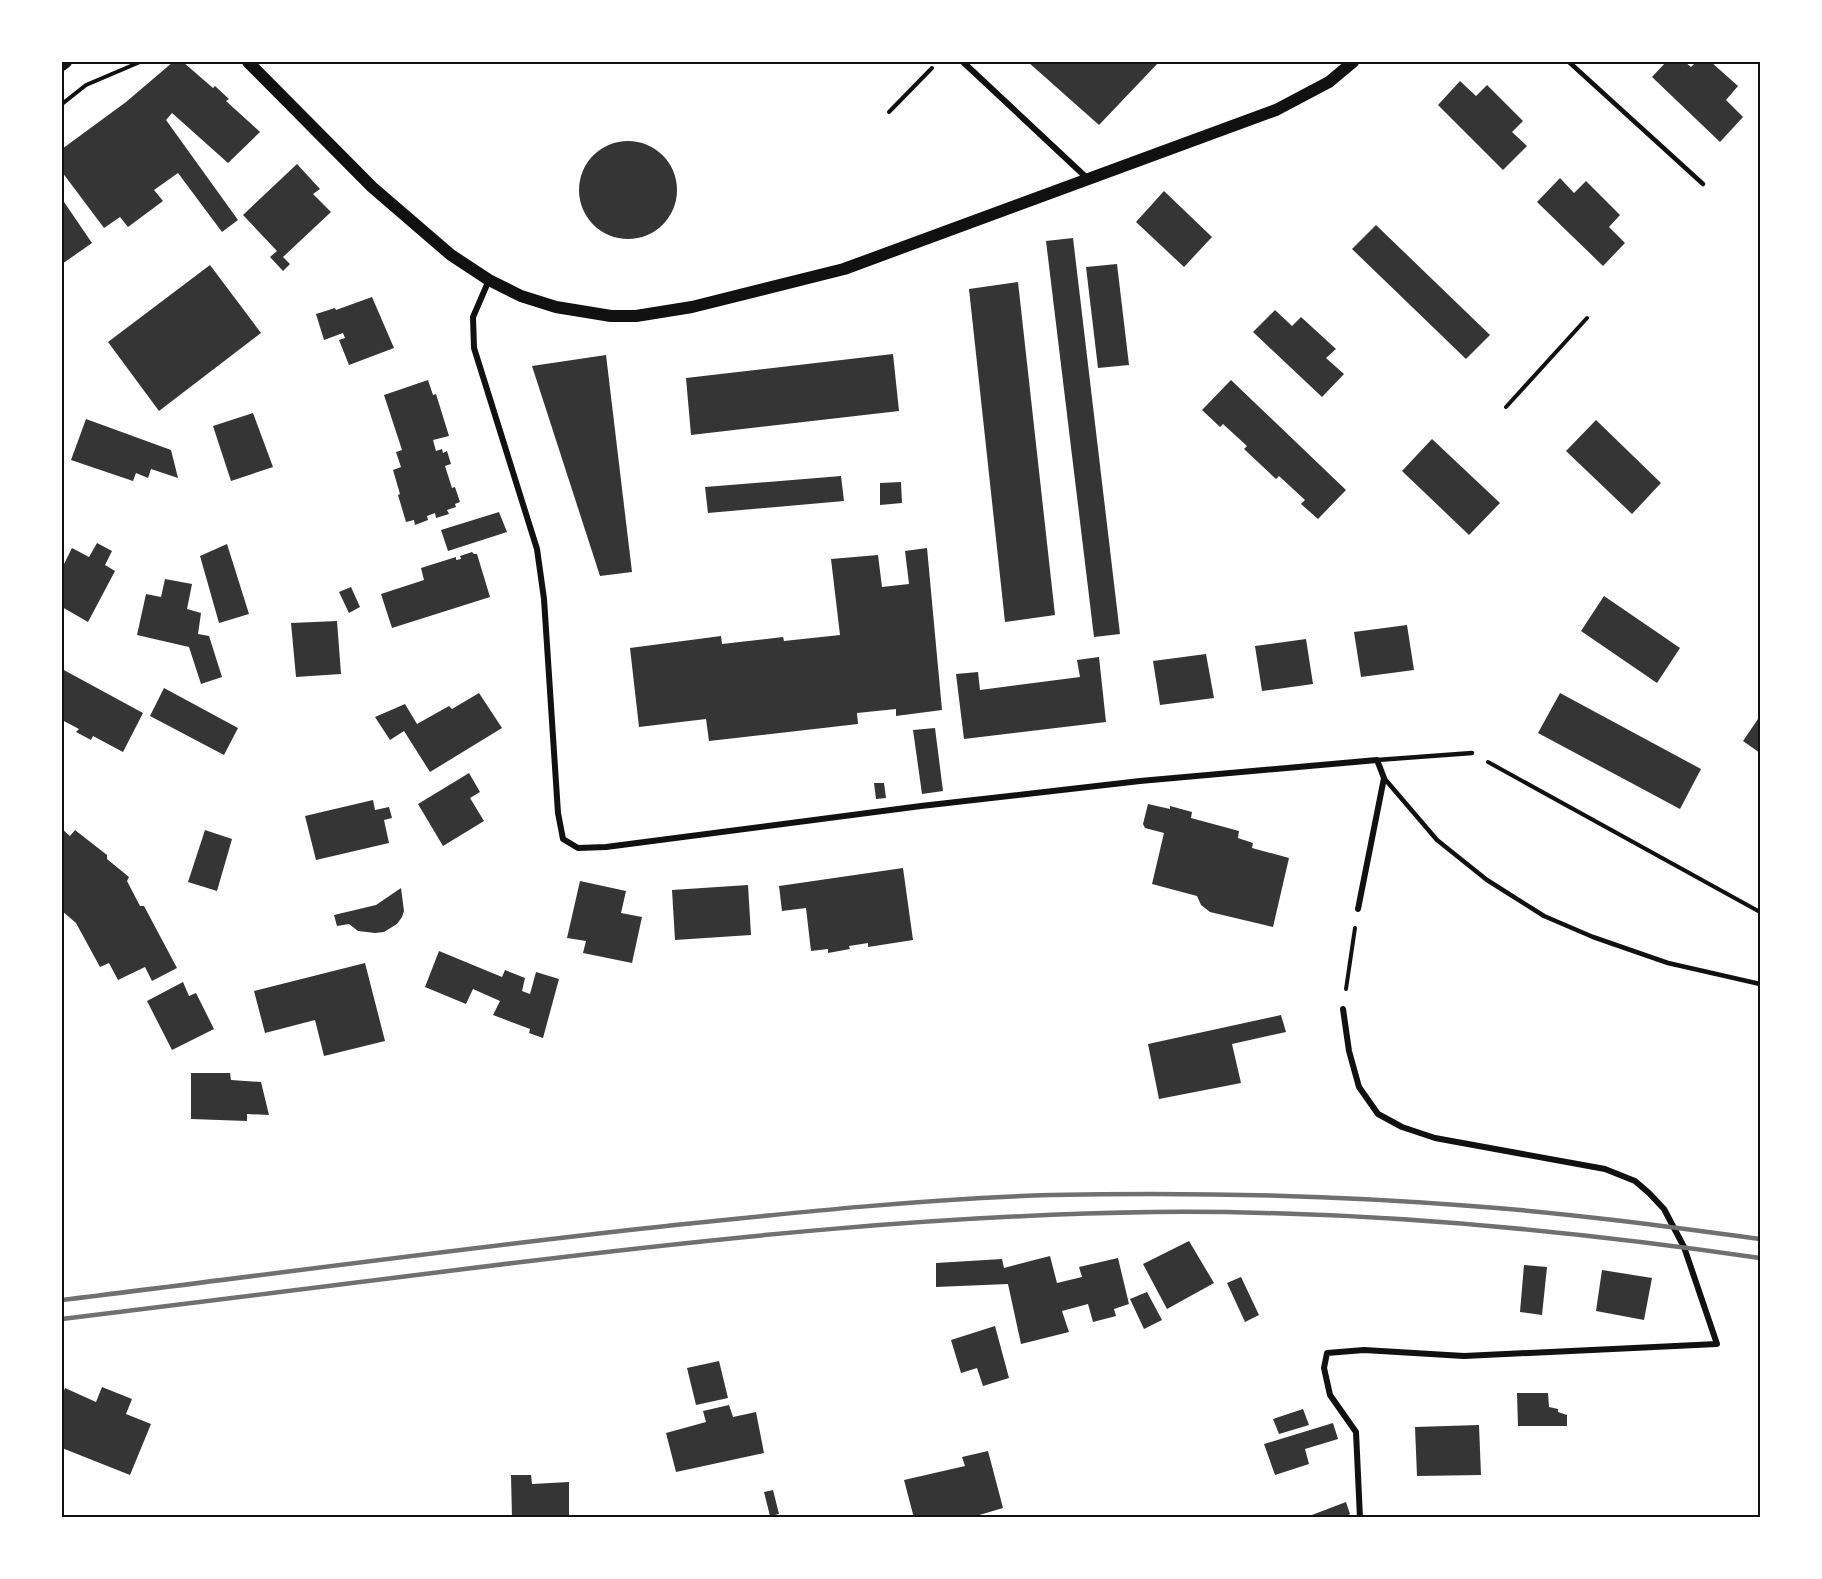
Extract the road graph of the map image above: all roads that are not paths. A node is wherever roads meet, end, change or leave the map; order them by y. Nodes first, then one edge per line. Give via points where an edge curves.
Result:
1 (66, 62) edge
2 (248, 62) edge
3 (963, 62) edge
4 (1353, 62) edge
5 (1569, 62) edge
6 (62, 65) edge
7 (1088, 180) junction
8 (1702, 184) dead end
9 (489, 279) junction
10 (1472, 753) road end
11 (1377, 760) junction
12 (1384, 778) junction
13 (1358, 909) road end
14 (1761, 984) edge
15 (1343, 1010) road end
16 (1360, 1518) edge

1 - 6 main road
2 - 9 main road via 372,187 451,255
3 - 7 street
4 - 7 main road via 1329,82 1276,111
5 - 8 lane
7 - 9 main road via 844,269 713,302 636,316 556,307 521,296
9 - 11 street via 473,317 474,348 537,549 544,599 558,813 563,839 578,848 1140,781
10 - 11 lane
11 - 12 street
12 - 13 street
12 - 14 lane via 1437,840 1487,880 1544,916 1668,963
15 - 16 street via 1359,1087 1378,1114 1435,1138 1605,1168 1635,1181 1649,1193 1664,1209 1684,1246 1717,1344 1464,1356 1364,1350 1327,1353 1324,1368 1330,1395 1356,1432

